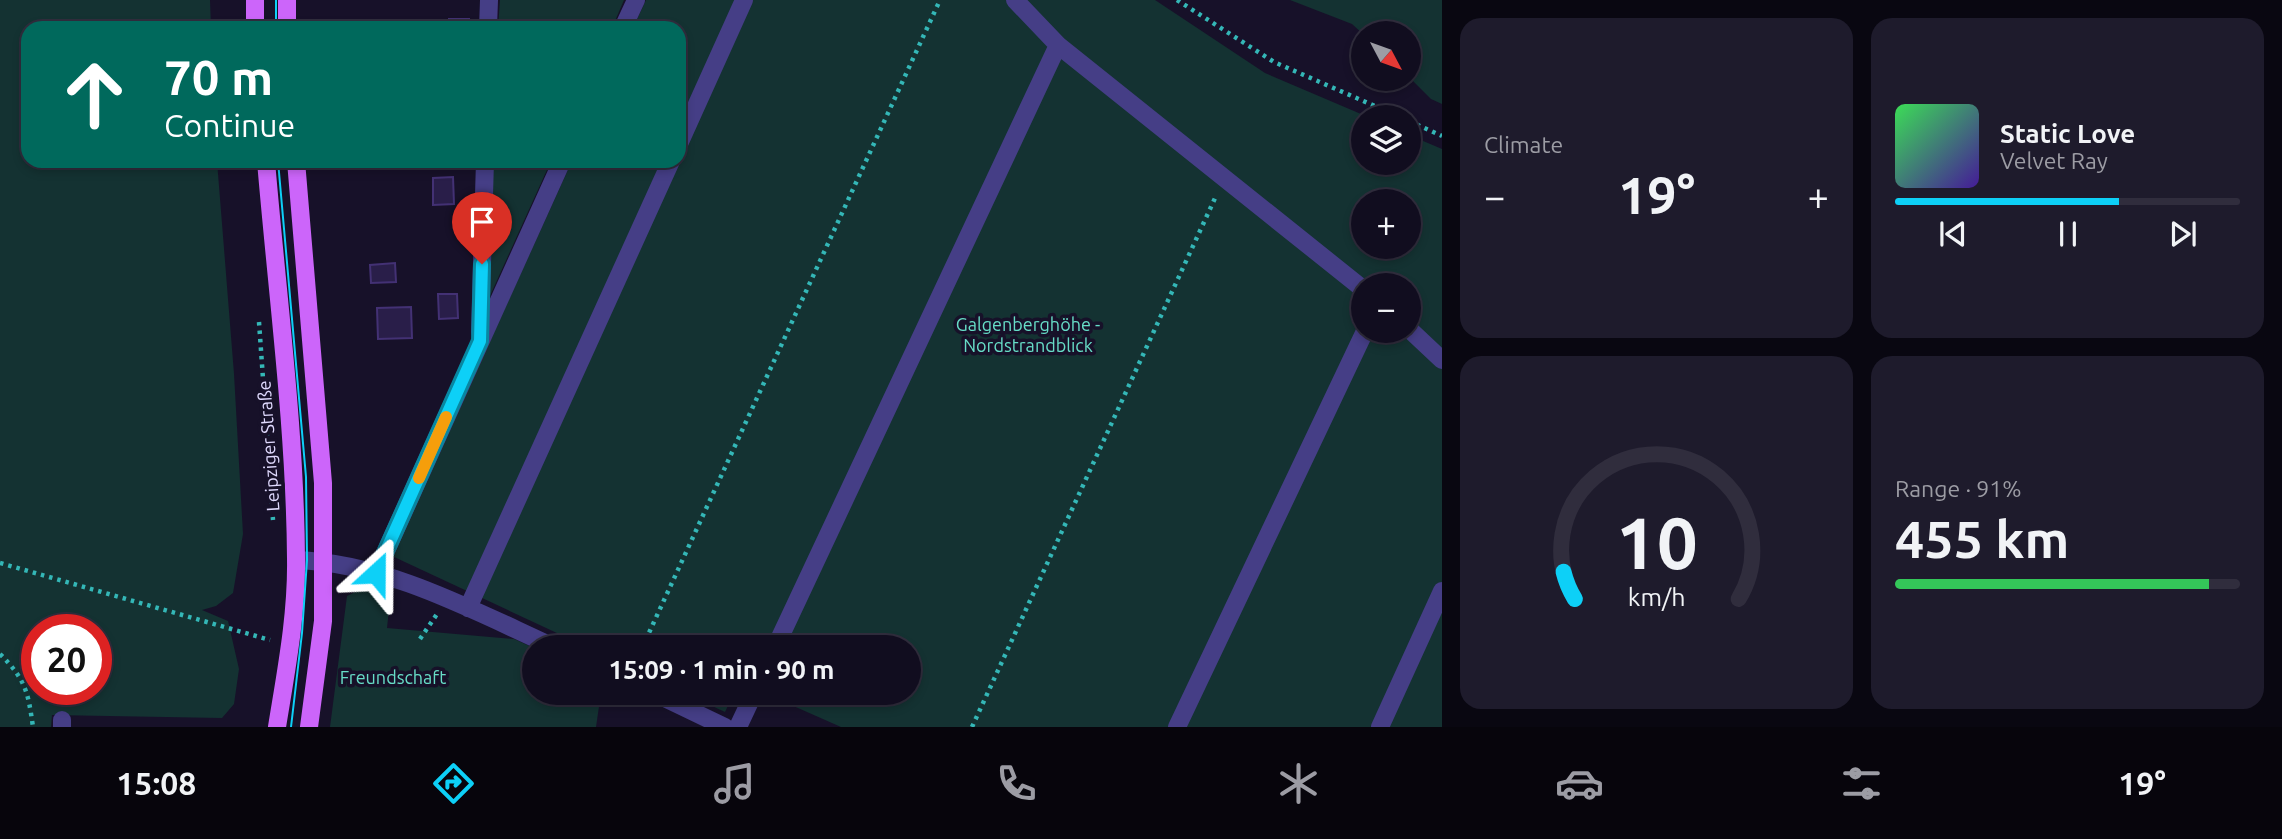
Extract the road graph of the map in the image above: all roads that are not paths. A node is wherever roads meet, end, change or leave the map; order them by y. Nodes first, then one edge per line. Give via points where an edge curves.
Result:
1 (255, 0) edge
2 (287, 0) edge
3 (489, 0) edge
4 (636, 0) edge
5 (744, 0) edge
6 (1015, 0) edge
7 (256, 21) edge
8 (287, 21) edge
9 (488, 21) edge
10 (626, 21) edge
11 (1058, 45) junction
12 (686, 128) edge
13 (267, 168) edge
14 (297, 168) edge
15 (485, 168) edge
16 (559, 168) edge
17 (668, 168) edge
18 (1351, 280) edge
19 (1421, 340) edge
20 (480, 341) junction
21 (1359, 343) edge
22 (1442, 360) edge
23 (296, 560) junction
24 (324, 562) junction
25 (376, 573) junction
26 (1442, 591) edge
27 (468, 608) junction
28 (527, 635) edge
29 (781, 635) edge
30 (679, 705) edge
31 (748, 705) edge
32 (277, 727) edge
33 (309, 727) edge
34 (725, 727) edge
35 (738, 727) edge
36 (1177, 727) edge
37 (1380, 727) edge

1 - 7 main road
2 - 8 main road
3 - 9 street
4 - 10 street
5 - 12 street
6 - 11 street
11 - 18 street
11 - 29 street
13 - 23 main road, Leipziger Straße via 292,455
14 - 24 main road via 323,483
15 - 20 street
16 - 20 street
17 - 27 street
19 - 22 street
20 - 25 street
21 - 36 street
23 - 24 street
23 - 32 main road, Leipziger Straße
24 - 25 street
24 - 33 main road via 323,621
25 - 27 street
26 - 37 street
27 - 28 street
30 - 34 street
31 - 35 street

